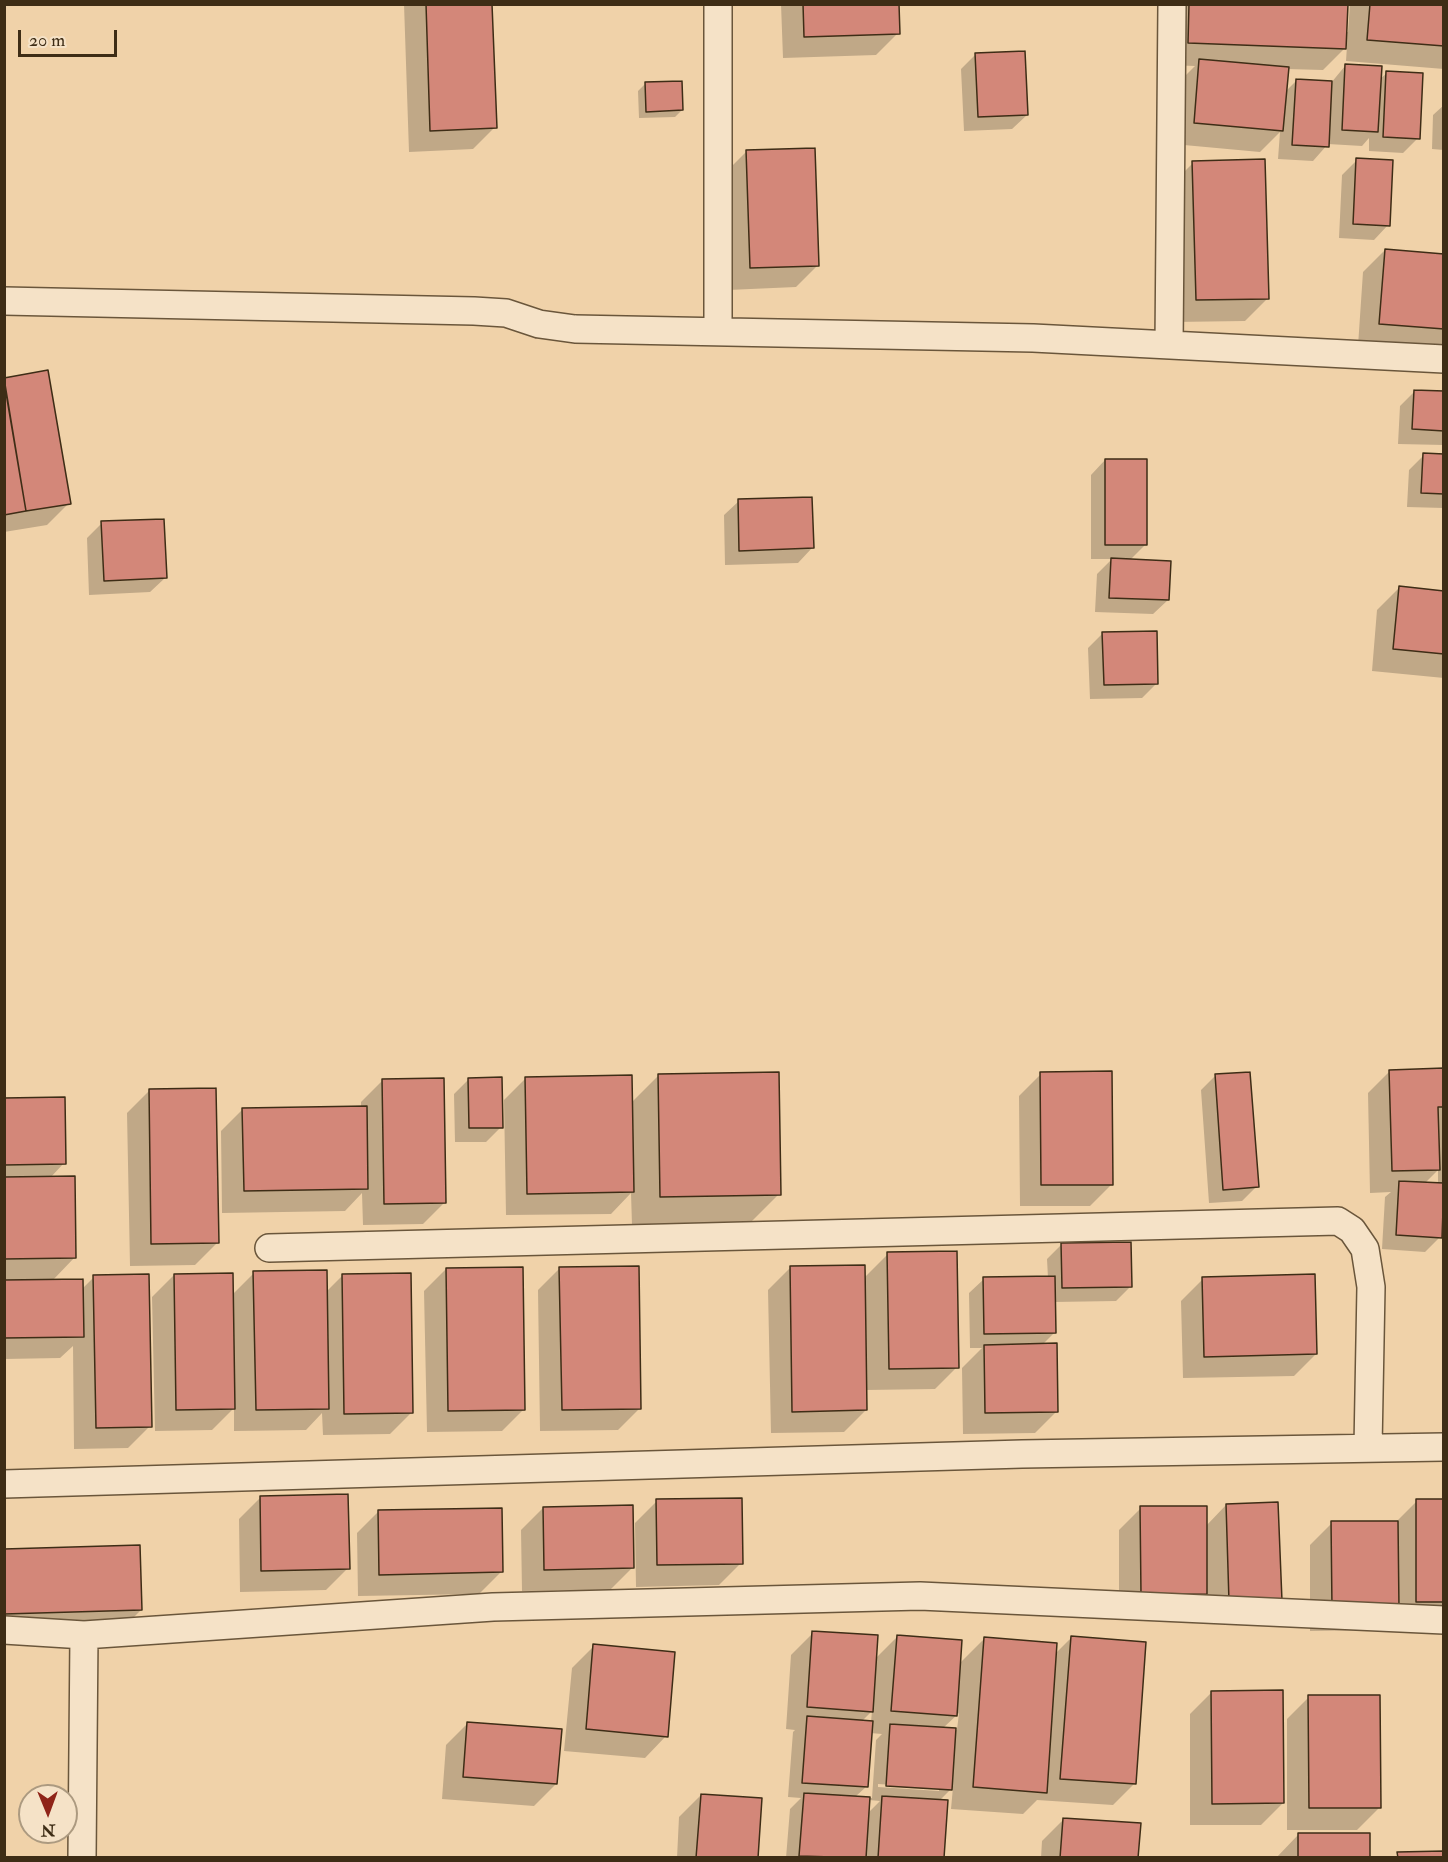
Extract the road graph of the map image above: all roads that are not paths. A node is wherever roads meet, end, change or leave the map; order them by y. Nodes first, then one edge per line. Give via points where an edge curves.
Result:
1 (718, 4) edge
2 (1172, 4) edge
3 (4, 301) edge
4 (718, 332) junction
5 (1169, 345) junction
6 (1443, 358) edge
7 (269, 1248) dead end
8 (1368, 1447) junction
9 (1443, 1447) edge
10 (4, 1484) edge
11 (1443, 1620) edge
12 (4, 1630) edge
13 (84, 1635) junction
14 (82, 1857) edge

1 - 4 street
2 - 5 street
3 - 4 street via 474,311 507,313 539,324 575,329
4 - 5 street via 1033,338
5 - 6 street
7 - 8 street via 1338,1221 1352,1230 1365,1248 1371,1287
8 - 9 street
8 - 10 street
11 - 13 street via 920,1596 493,1607
12 - 13 street
13 - 14 street

